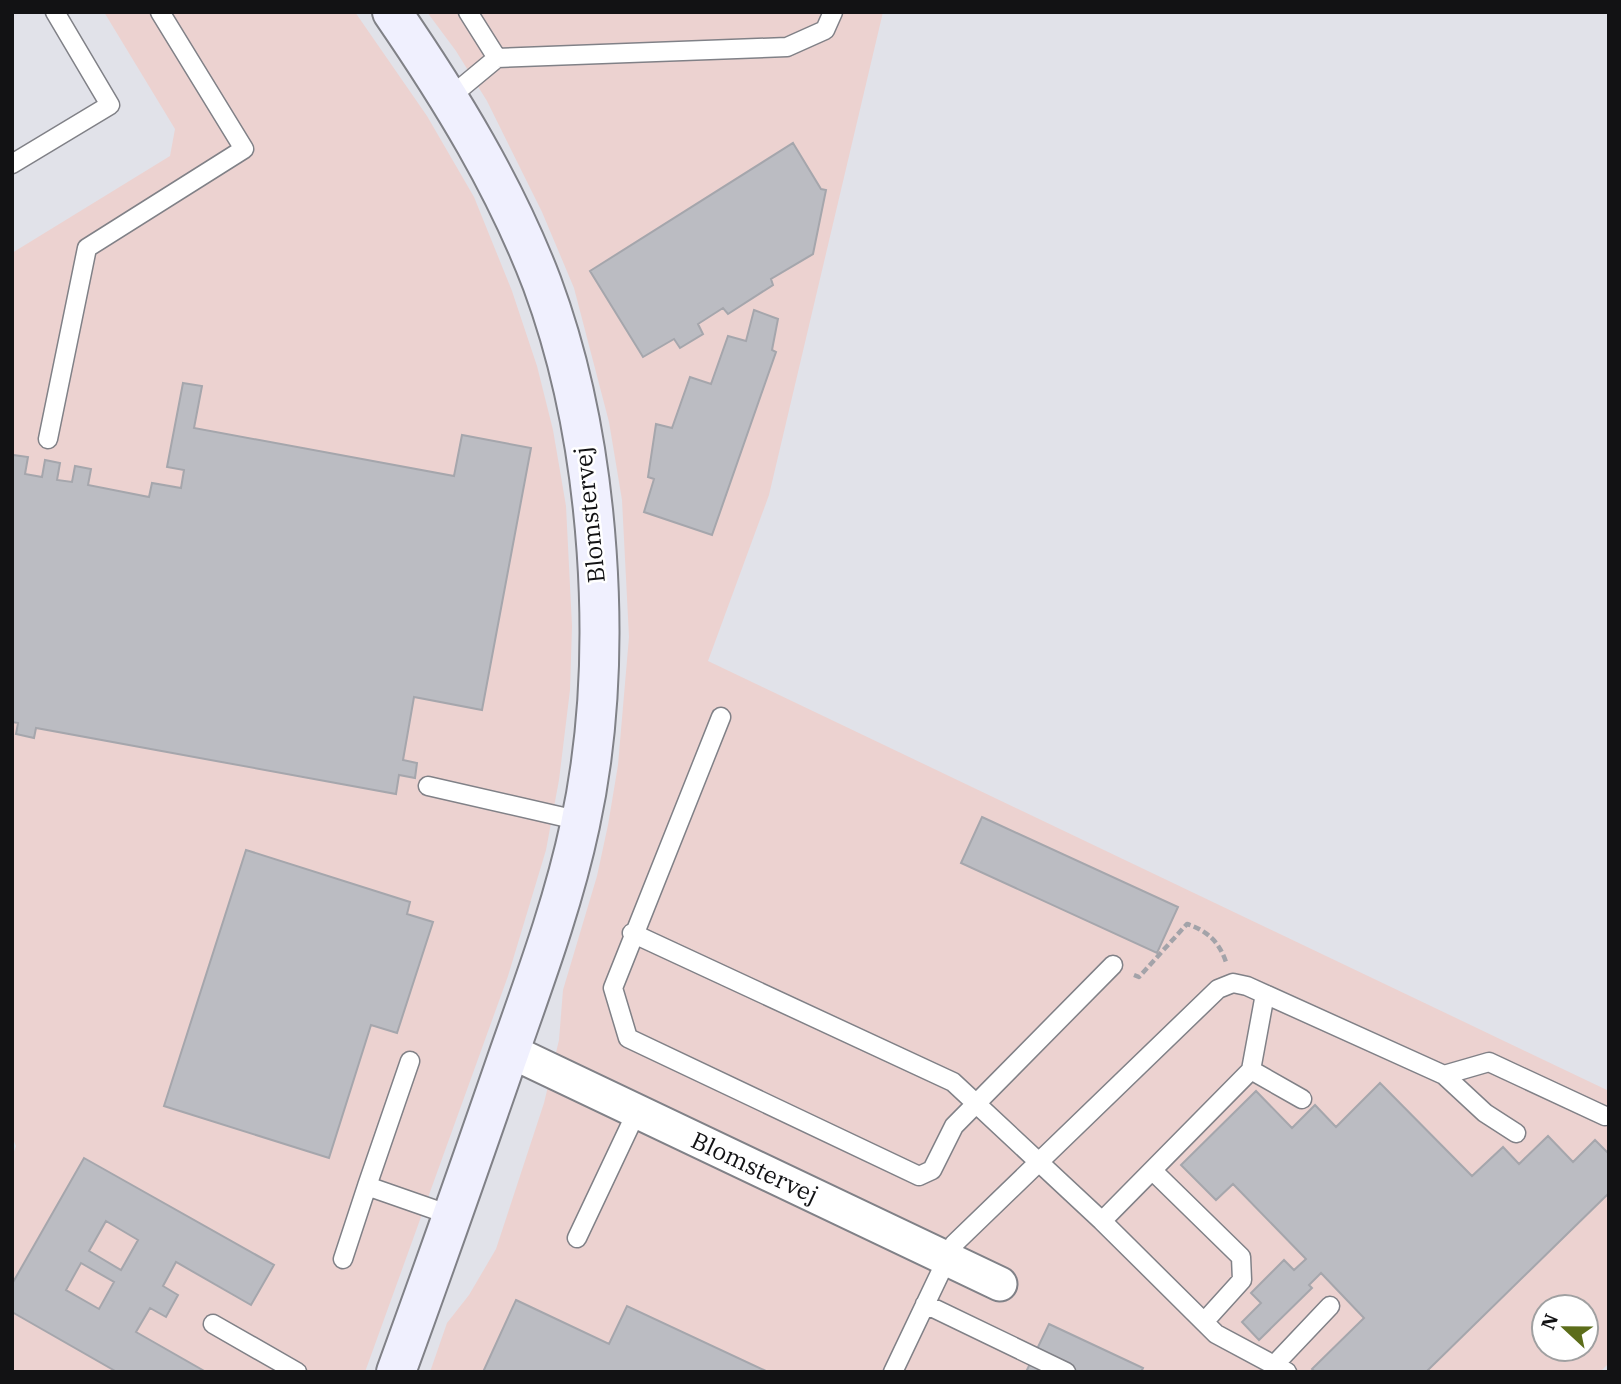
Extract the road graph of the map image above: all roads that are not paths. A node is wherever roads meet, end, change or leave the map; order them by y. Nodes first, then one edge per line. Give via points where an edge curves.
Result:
1 (55, 12) edge
2 (160, 12) edge
3 (393, 12) edge
4 (468, 12) edge
5 (833, 12) edge
6 (497, 58) junction
7 (450, 97) junction
8 (12, 164) edge
9 (48, 439) dead end
10 (721, 717) dead end
11 (428, 786) dead end
12 (581, 821) junction
13 (632, 933) junction
14 (1113, 965) road end
15 (1265, 994) junction
16 (510, 1051) junction
17 (410, 1061) dead end
18 (1251, 1070) junction
19 (1444, 1074) junction
20 (1302, 1099) dead end
21 (977, 1101) junction
22 (637, 1111) junction
23 (1605, 1116) dead end
24 (1516, 1133) dead end
25 (1038, 1162) junction
26 (1153, 1171) junction
27 (367, 1186) junction
28 (453, 1216) junction
29 (1102, 1221) junction
30 (577, 1238) dead end
31 (947, 1258) junction
32 (343, 1259) dead end
33 (1000, 1284) dead end
34 (925, 1304) junction
35 (1330, 1306) dead end
36 (1204, 1322) junction
37 (213, 1324) dead end
38 (1280, 1368) edge
39 (297, 1372) edge
40 (396, 1372) edge
41 (893, 1372) edge
42 (1066, 1372) edge

1 - 8 lane via 110,105
2 - 9 lane via 244,149 87,248
3 - 7 street, Blomstervej
4 - 6 lane
5 - 6 lane via 825,30 787,47
6 - 7 lane
7 - 12 street, Blomstervej via 498,183 542,285 579,422 592,501 599,623 598,691
10 - 13 lane
11 - 12 lane
12 - 16 street, Blomstervej
13 - 21 lane via 953,1082
13 - 21 lane via 613,988 628,1038 919,1176 932,1170 954,1126
14 - 21 lane
15 - 18 lane
15 - 19 lane
15 - 25 lane via 1233,983 1218,989
16 - 22 street, Blomstervej
16 - 28 street, Blomstervej
17 - 27 lane
18 - 20 lane
18 - 26 lane
19 - 23 lane via 1489,1062
19 - 24 lane via 1485,1113
21 - 25 lane
22 - 30 lane
22 - 31 street, Blomstervej
25 - 29 lane
25 - 31 lane via 954,1244
26 - 29 lane
26 - 36 lane via 1241,1257 1242,1280
27 - 28 lane
27 - 32 lane
28 - 40 street, Blomstervej
29 - 36 lane
31 - 33 street, Blomstervej
31 - 34 lane
34 - 41 lane
34 - 42 lane
35 - 38 lane
36 - 38 lane via 1216,1335
37 - 39 lane

